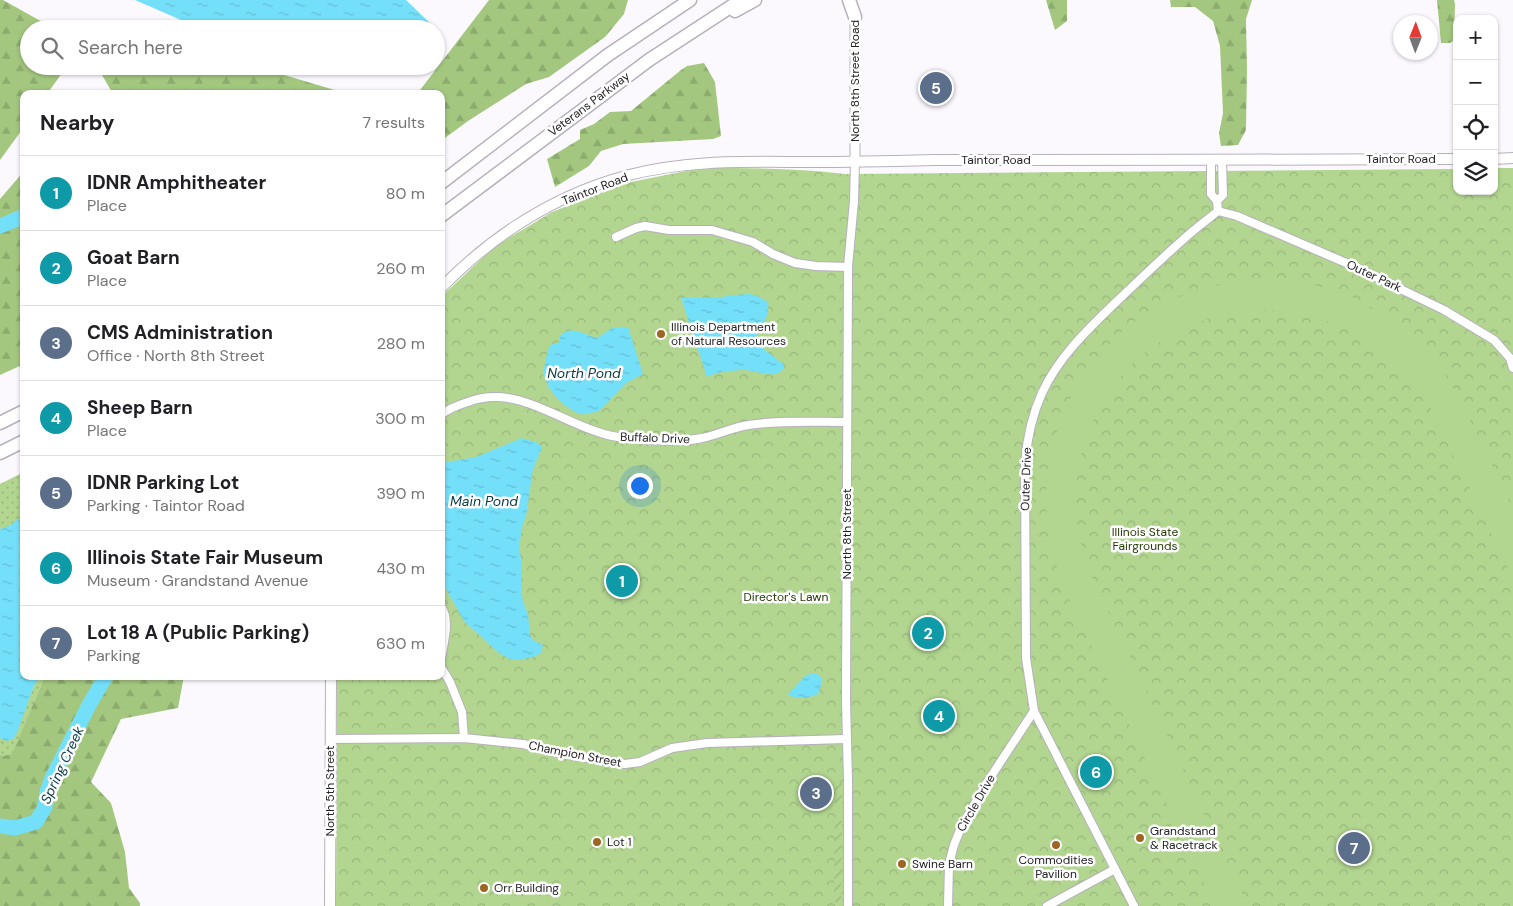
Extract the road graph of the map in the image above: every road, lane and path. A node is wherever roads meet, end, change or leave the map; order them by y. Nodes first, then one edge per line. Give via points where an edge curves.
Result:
1 (690, 0) edge
2 (726, 0) edge
3 (741, 0) edge
4 (755, 0) edge
5 (855, 5) edge
6 (709, 20) junction
7 (685, 35) junction
8 (1513, 158) edge
9 (1453, 159) edge
10 (1498, 159) edge
11 (1211, 160) junction
12 (1222, 160) junction
13 (855, 162) junction
14 (445, 180) edge
15 (1217, 201) junction
16 (1218, 211) junction
17 (445, 213) edge
18 (616, 238) dead end
19 (848, 267) junction
20 (445, 284) edge
21 (1513, 368) edge
22 (445, 412) edge
23 (20, 413) edge
24 (4, 421) edge
25 (847, 422) junction
26 (20, 443) edge
27 (6, 450) edge
28 (445, 612) edge
29 (445, 636) edge
30 (445, 674) edge
31 (331, 680) edge
32 (1034, 711) junction
33 (464, 738) junction
34 (846, 738) junction
35 (331, 739) junction
36 (1115, 869) junction
37 (330, 906) edge
38 (848, 906) edge
39 (948, 906) edge
40 (1047, 906) edge
41 (1134, 906) edge

1 - 14 highway via 608,55
2 - 7 highway via 695,21
3 - 6 highway, Veterans Parkway
4 - 6 highway via 732,13
5 - 13 street, North 8th Street Road
6 - 7 highway, Veterans Parkway
7 - 17 highway, Veterans Parkway
8 - 10 main road
9 - 12 main road, Taintor Road
11 - 12 main road, Taintor Road
11 - 13 main road, Taintor Road
11 - 15 street via 1212,194
12 - 15 street via 1223,195
13 - 19 street, North 8th Street
13 - 20 main road, Taintor Road via 714,162 626,176 586,189 543,210 486,247
15 - 16 street
16 - 21 street, Outer Park via 1237,216 1351,265 1444,310 1494,340 1510,358
16 - 32 street, Outer Drive via 1082,335 1053,374 1034,414 1027,442 1025,493 1026,658
18 - 19 street via 646,226 669,230 712,230 752,242 795,263
19 - 25 street, North 8th Street
22 - 25 street, Buffalo Drive via 475,399 510,397 607,435 683,440 701,439 748,425
23 - 24 highway
25 - 34 street, North 8th Street
26 - 27 highway
28 - 29 street
30 - 33 street via 462,712
31 - 35 main road, North 5th Street
32 - 36 street, Outer Drive
32 - 39 street, Circle Drive via 960,830 949,864
33 - 34 street, Champion Street via 523,744 625,764 640,762 672,748 701,743
33 - 35 street, Champion Street
34 - 38 street, North 8th Street
35 - 37 main road, North 5th Street
36 - 40 street
36 - 41 street, Outer Drive

